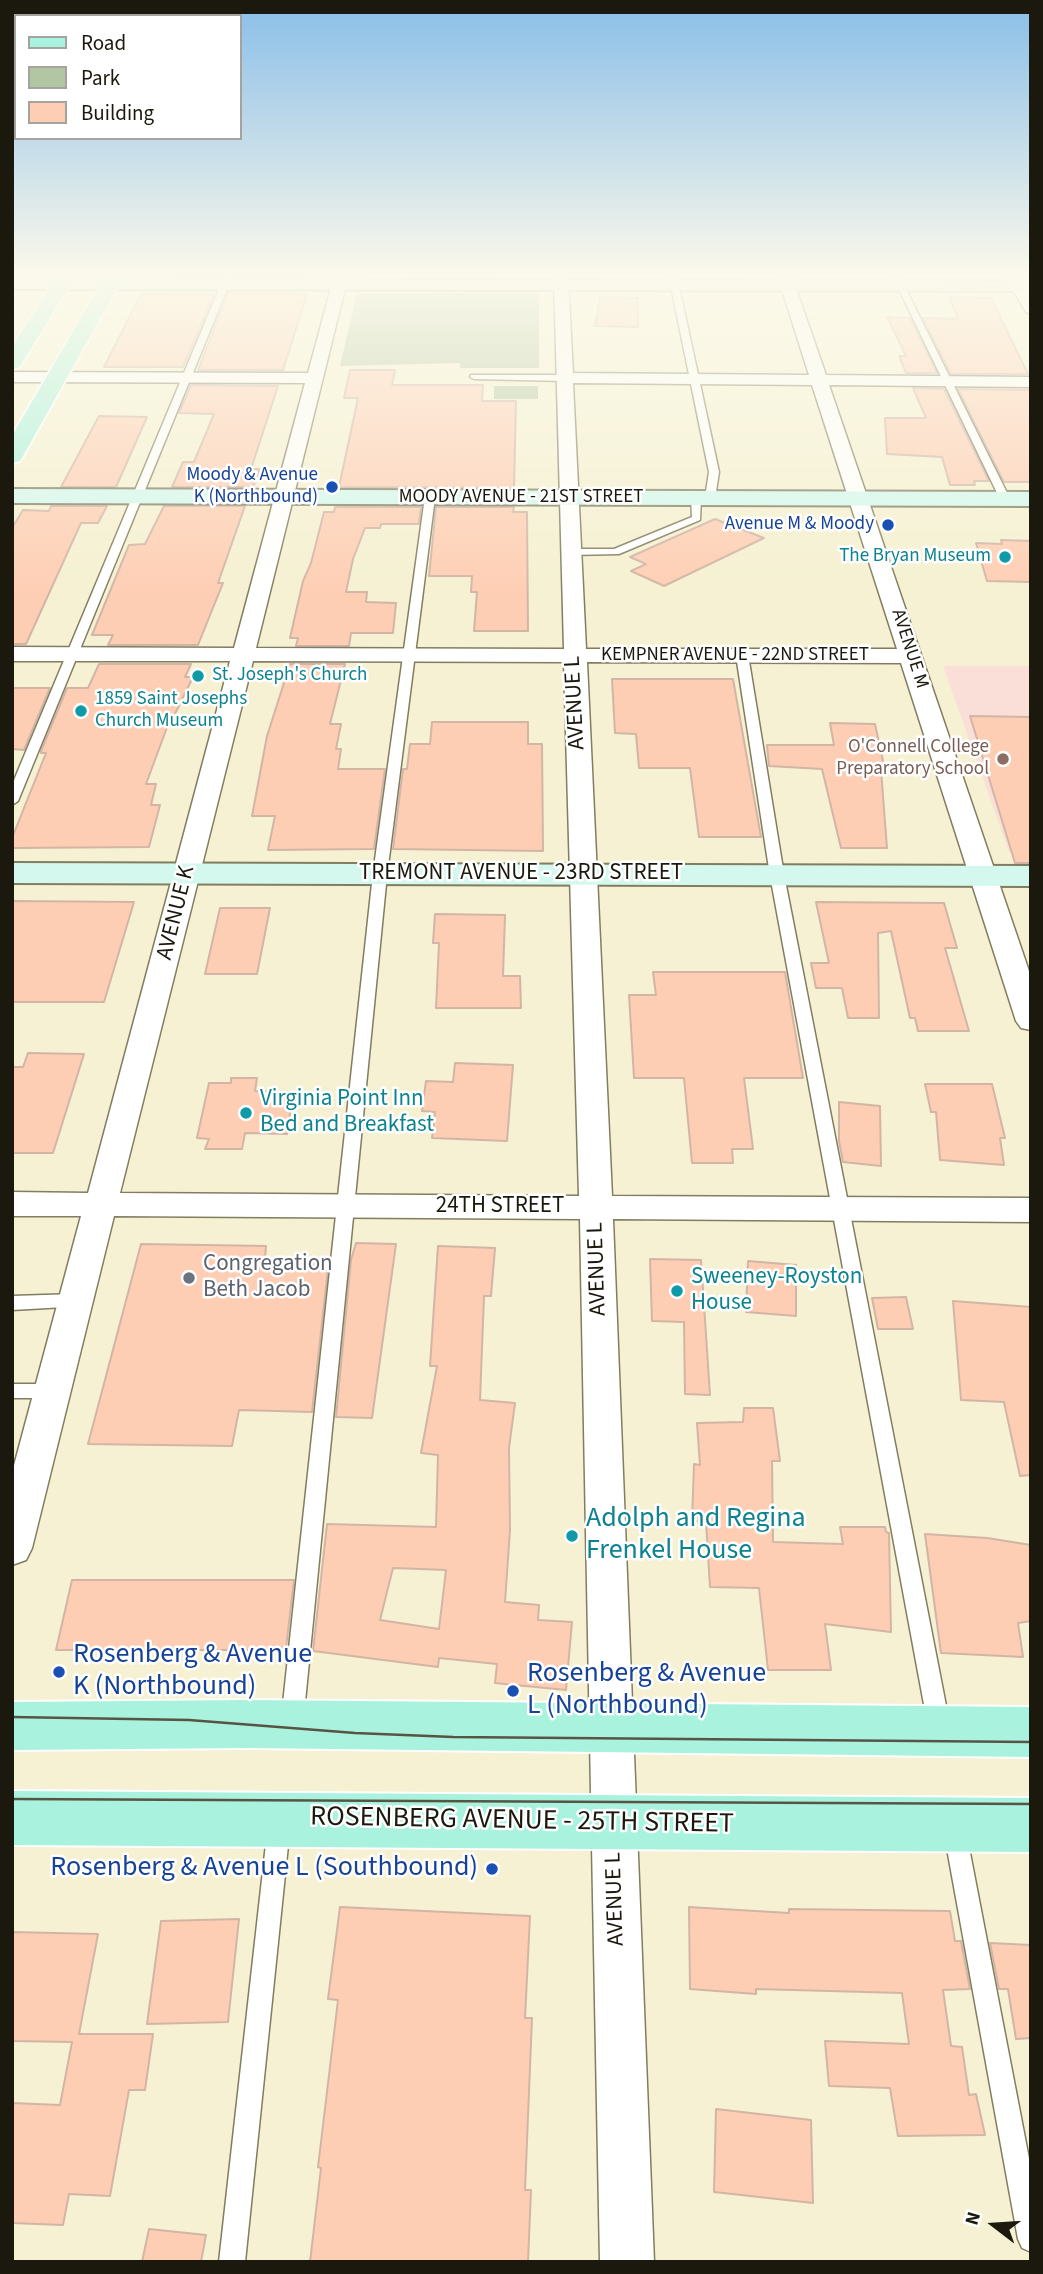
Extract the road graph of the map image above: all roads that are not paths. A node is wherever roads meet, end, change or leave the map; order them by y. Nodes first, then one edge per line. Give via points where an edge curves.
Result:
1 (53, 383) edge
2 (185, 383) edge
3 (314, 383) edge
4 (564, 383) edge
5 (693, 383) edge
6 (821, 383) edge
7 (946, 383) edge
8 (12, 456) edge
9 (12, 496) edge
10 (138, 496) junction
11 (430, 497) junction
12 (284, 498) junction
13 (568, 498) junction
14 (703, 498) junction
15 (860, 499) junction
16 (1005, 499) junction
17 (1031, 499) edge
18 (570, 552) junction
19 (12, 654) edge
20 (73, 654) junction
21 (244, 654) junction
22 (409, 655) junction
23 (742, 655) junction
24 (573, 656) junction
25 (911, 656) junction
26 (12, 801) edge
27 (12, 873) edge
28 (187, 873) junction
29 (380, 874) junction
30 (583, 874) junction
31 (777, 875) junction
32 (983, 876) junction
33 (1031, 876) edge
34 (1031, 1020) edge
35 (12, 1203) edge
36 (102, 1204) junction
37 (347, 1206) junction
38 (596, 1207) junction
39 (840, 1209) junction
40 (1031, 1210) edge
41 (76, 1301) junction
42 (12, 1303) edge
43 (12, 1391) edge
44 (53, 1391) junction
45 (12, 1548) edge
46 (292, 1724) junction
47 (12, 1726) edge
48 (611, 1728) junction
49 (940, 1731) junction
50 (1031, 1732) edge
51 (12, 1818) edge
52 (280, 1819) junction
53 (614, 1824) junction
54 (954, 1824) junction
55 (1031, 1825) edge
56 (1031, 2239) edge
57 (232, 2262) edge
58 (626, 2262) edge

1 - 8 main road
2 - 10 lane
3 - 12 street, AVENUE K
4 - 13 street, AVENUE L
5 - 14 lane via 714,472
6 - 15 street, AVENUE M
7 - 16 lane
9 - 10 street, MOODY AVENUE - 21ST STREET
10 - 12 street, MOODY AVENUE - 21ST STREET
10 - 20 lane
11 - 12 street, MOODY AVENUE - 21ST STREET
11 - 13 street, MOODY AVENUE - 21ST STREET
11 - 22 lane
12 - 21 street, AVENUE K
13 - 14 street, MOODY AVENUE - 21ST STREET
13 - 18 street, AVENUE L
14 - 15 street, MOODY AVENUE - 21ST STREET
14 - 18 lane via 697,519 615,552
15 - 16 street, MOODY AVENUE - 21ST STREET
15 - 25 street, AVENUE M
16 - 17 street, MOODY AVENUE - 21ST STREET
18 - 24 street, AVENUE L
19 - 20 street, KEMPNER AVENUE - 22ND STREET
20 - 21 street, KEMPNER AVENUE - 22ND STREET
20 - 26 lane
21 - 22 street, KEMPNER AVENUE - 22ND STREET
21 - 28 street, AVENUE K
22 - 24 street, KEMPNER AVENUE - 22ND STREET
22 - 29 lane
23 - 24 street, KEMPNER AVENUE - 22ND STREET
23 - 25 street, KEMPNER AVENUE - 22ND STREET
23 - 31 lane
24 - 30 street, AVENUE L
25 - 32 street, AVENUE M
27 - 28 street, TREMONT AVENUE - 23RD STREET
28 - 29 street, TREMONT AVENUE - 23RD STREET
28 - 36 street, AVENUE K
29 - 30 street, TREMONT AVENUE - 23RD STREET
29 - 37 lane
30 - 31 street, TREMONT AVENUE - 23RD STREET
30 - 38 street, AVENUE L
31 - 32 street, TREMONT AVENUE - 23RD STREET
31 - 39 lane
32 - 33 street, TREMONT AVENUE - 23RD STREET
32 - 34 street, AVENUE M
35 - 36 street, 24TH STREET
36 - 37 street, 24TH STREET
36 - 41 street, AVENUE K
37 - 38 street, 24TH STREET
37 - 46 lane
38 - 39 street, 24TH STREET
38 - 48 street, AVENUE L
39 - 40 street, 24TH STREET
39 - 49 lane
41 - 42 lane
41 - 44 street, AVENUE K
43 - 44 lane
44 - 45 street, AVENUE K
46 - 47 main road
46 - 48 main road
48 - 49 main road
48 - 53 street, AVENUE L
49 - 50 main road
51 - 52 main road, ROSENBERG AVENUE - 25TH STREET
52 - 53 main road, ROSENBERG AVENUE - 25TH STREET
52 - 57 lane
53 - 54 main road, ROSENBERG AVENUE - 25TH STREET
53 - 58 street, AVENUE L
54 - 55 main road, ROSENBERG AVENUE - 25TH STREET
54 - 56 lane

